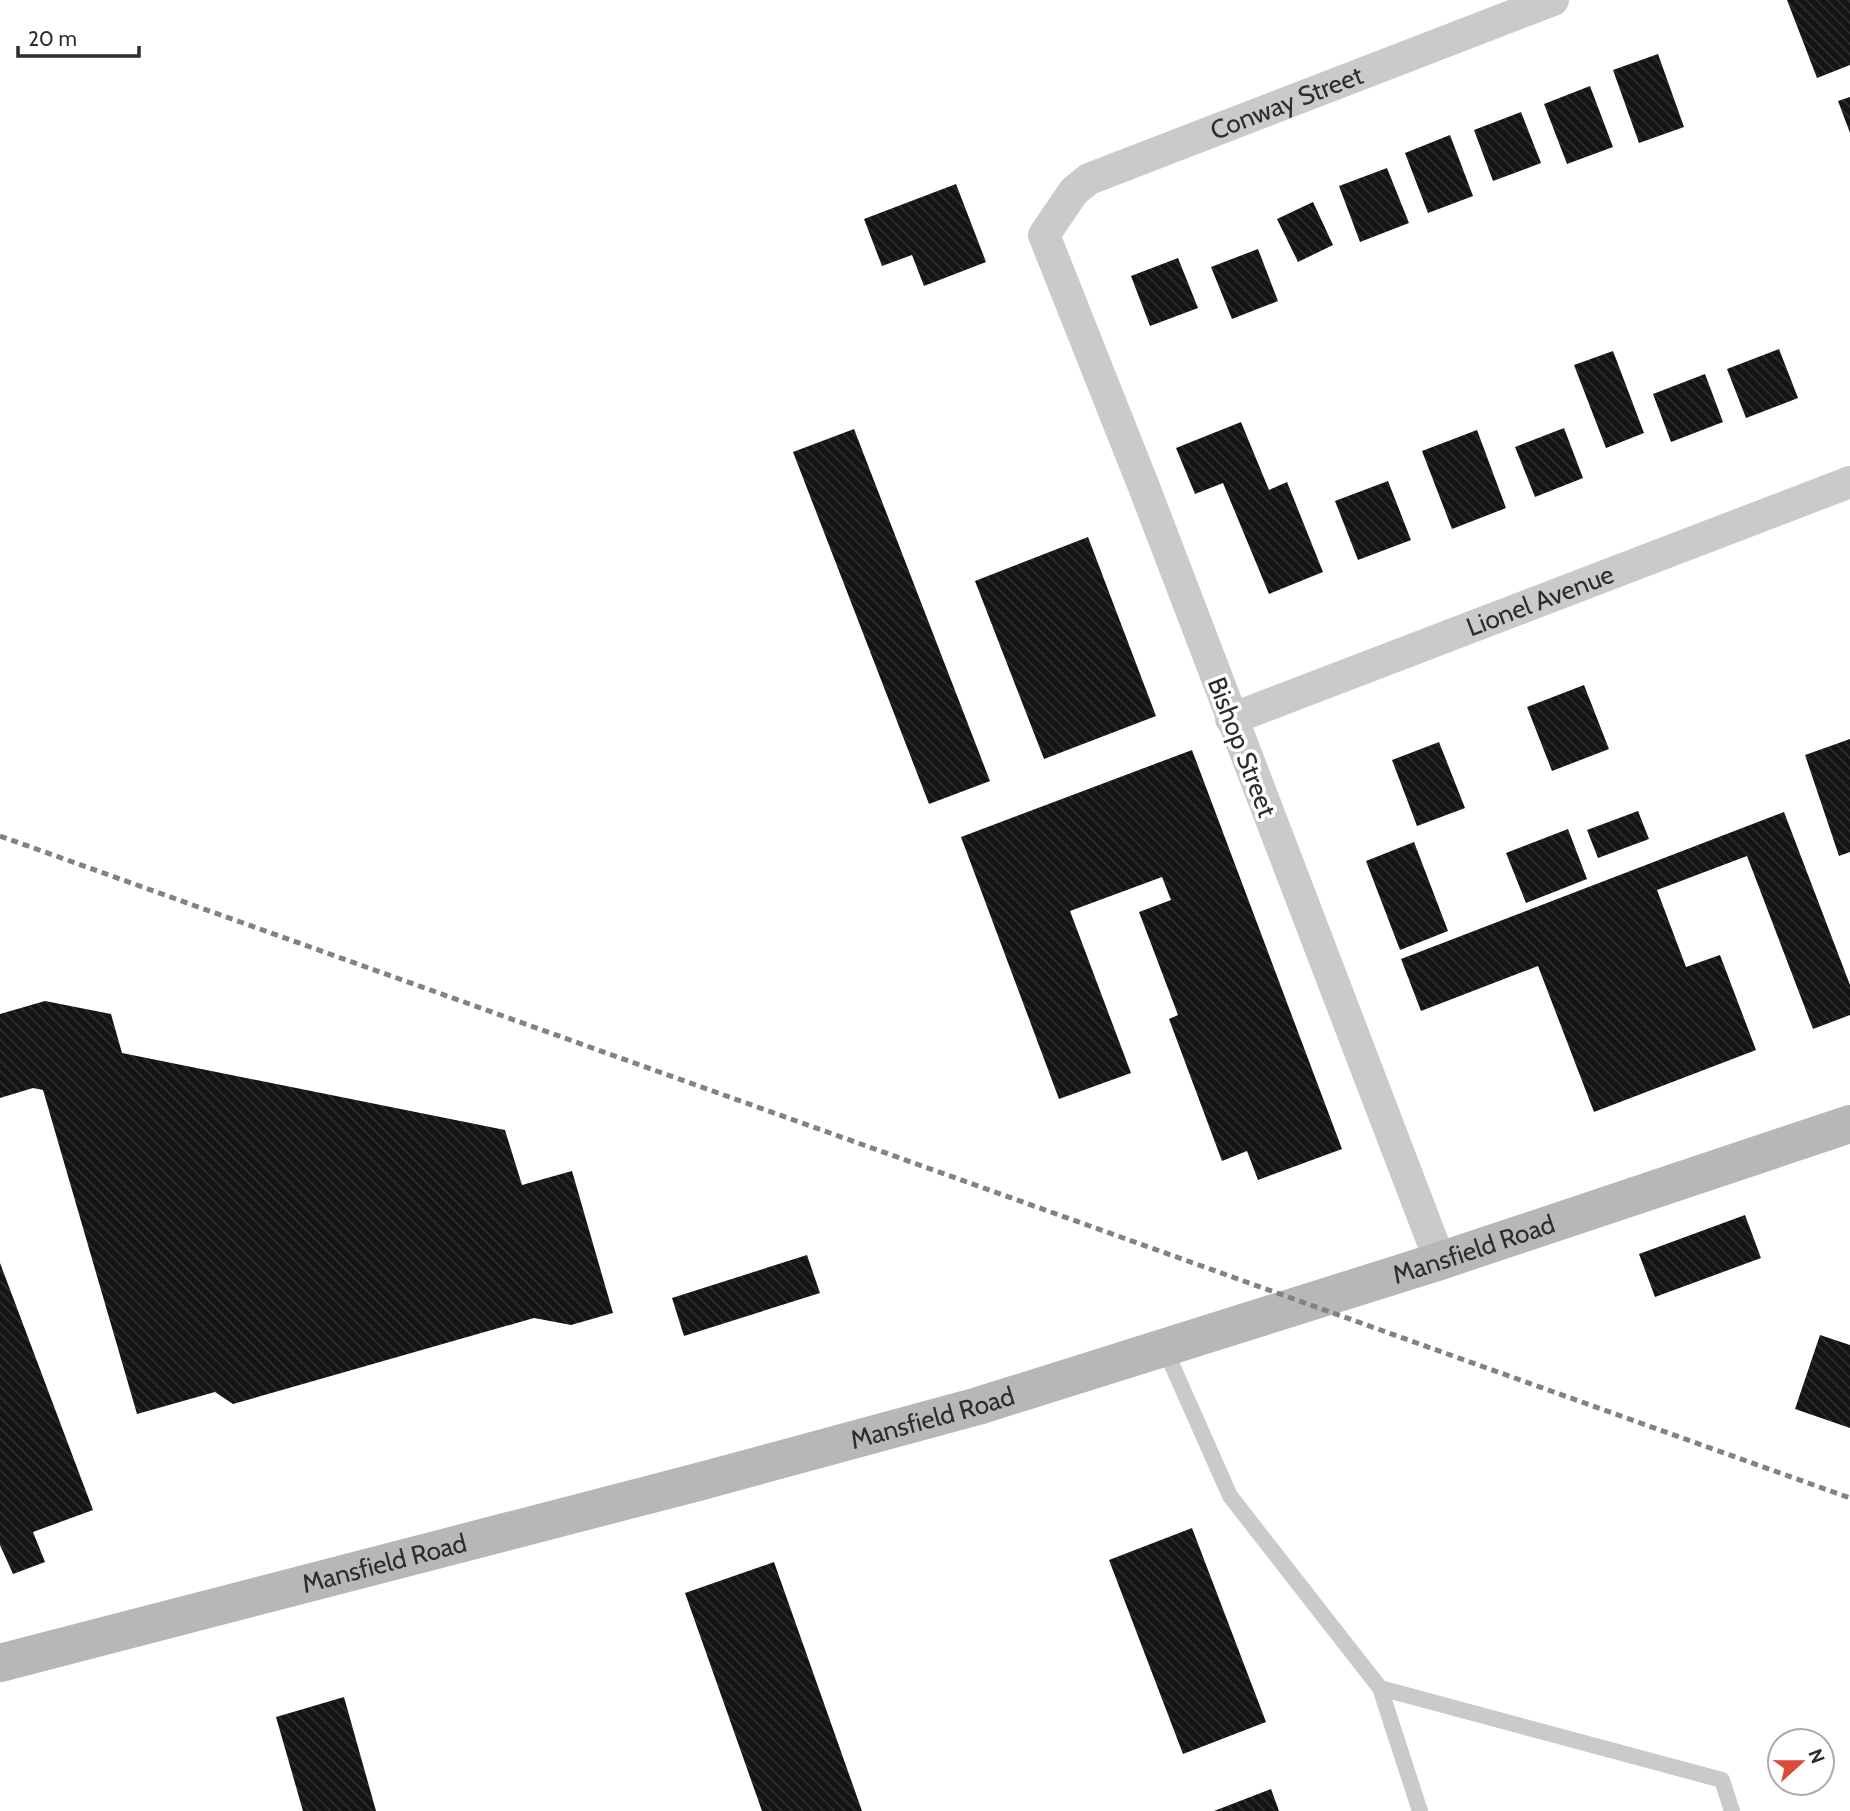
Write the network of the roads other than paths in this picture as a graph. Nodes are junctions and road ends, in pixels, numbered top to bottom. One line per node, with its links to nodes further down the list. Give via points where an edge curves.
1 (1553, 0): 2 (street, Conway Street, via 1089,179 1074,191)
2 (1044, 235): 4 (street, Bishop Street)
3 (1850, 482): 4 (street, Lionel Avenue)
4 (1231, 719): 6 (street, Bishop Street)
5 (1850, 1124): 6 (main road, Mansfield Road)
6 (1440, 1261): 7 (main road, Mansfield Road)
7 (1164, 1347): 8 (main road, Mansfield Road, via 978,1406); 9 (lane, via 1230,1496)
8 (0, 1664)
9 (1380, 1688): 10 (lane); 11 (lane, via 1722,1780)
10 (1420, 1811)
11 (1732, 1811)

